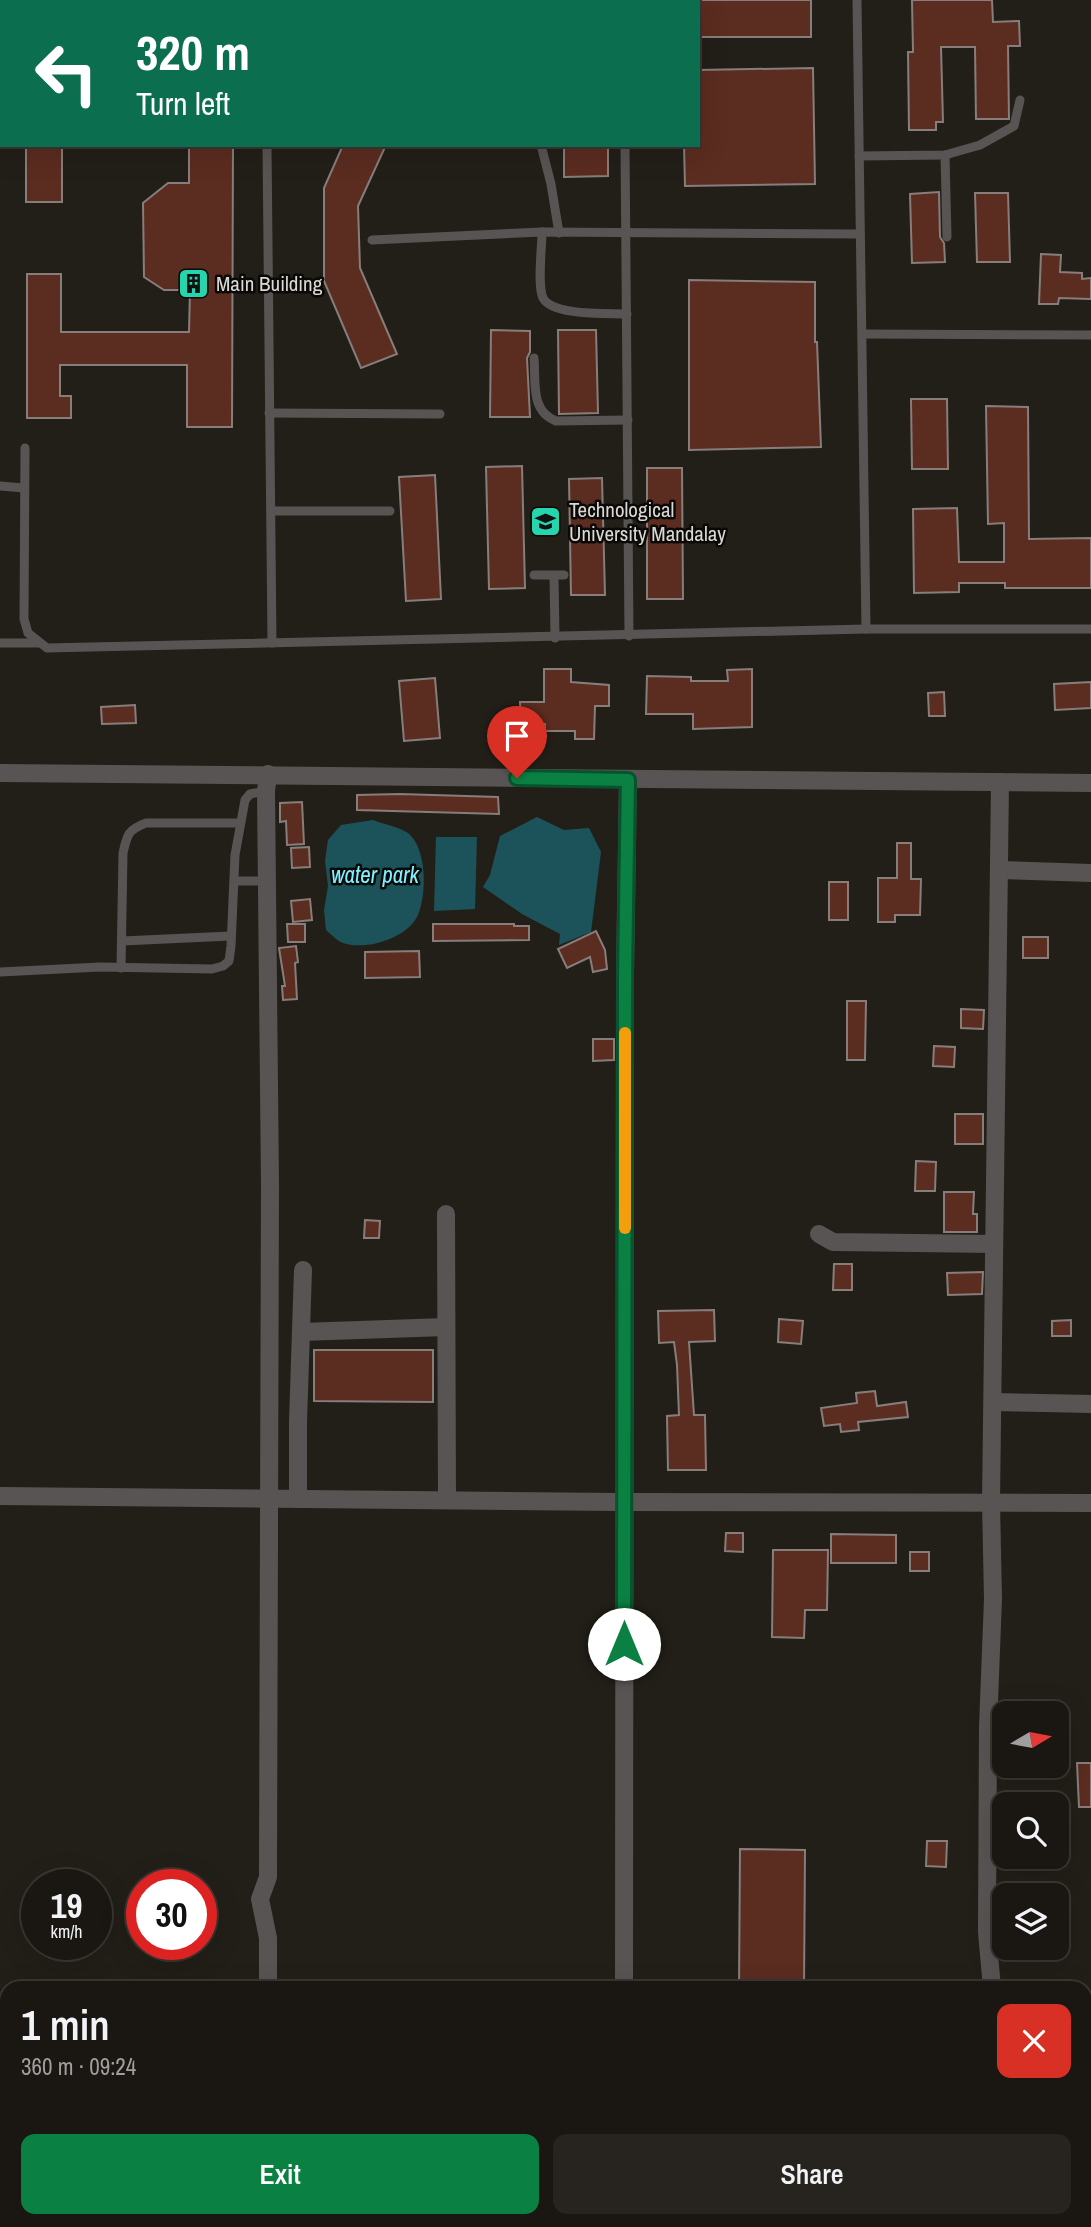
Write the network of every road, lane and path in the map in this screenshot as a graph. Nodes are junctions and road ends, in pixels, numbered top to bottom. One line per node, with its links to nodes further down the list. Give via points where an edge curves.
1 (857, 0): 7 (lane)
2 (1020, 100): 6 (lane, via 1014,126 981,145)
3 (268, 147): 18 (lane)
4 (542, 147): 9 (lane)
5 (625, 147): 10 (lane)
6 (945, 155): 7 (lane); 12 (lane)
7 (859, 156): 11 (lane)
8 (542, 232): 9 (lane); 13 (lane); 14 (lane, via 542,297 550,306)
9 (559, 233): 10 (lane)
10 (625, 233): 11 (lane); 14 (lane)
11 (859, 234): 15 (lane)
12 (947, 237)
13 (372, 240)
14 (626, 314): 20 (lane)
15 (863, 334): 16 (lane); 29 (lane)
16 (1091, 335)
17 (534, 358): 20 (lane, via 537,406 546,417 556,421)
18 (269, 413): 19 (lane); 24 (lane)
19 (440, 414)
20 (628, 420): 31 (lane)
21 (25, 448): 23 (lane)
22 (0, 486): 23 (lane)
23 (24, 488): 34 (lane, via 24,619 28,633)
24 (271, 511): 25 (lane); 35 (lane)
25 (390, 511)
26 (534, 575): 28 (lane)
27 (564, 575): 28 (lane)
28 (554, 576): 32 (lane)
29 (866, 629): 30 (lane); 31 (lane)
30 (1091, 629)
31 (629, 636): 32 (lane)
32 (555, 638): 35 (lane)
33 (0, 643): 34 (lane)
34 (39, 643): 35 (lane, via 58,650)
35 (272, 643)
36 (0, 773): 39 (street)
37 (628, 780): 38 (street); 39 (street); 62 (street)
38 (1000, 782): 40 (street); 42 (street)
39 (267, 783): 41 (lane, via 245,800); 45 (street)
40 (1091, 783)
41 (240, 823): 44 (lane); 47 (lane, via 146,823 134,827 123,853)
42 (999, 870): 43 (street); 52 (street)
43 (1091, 873)
44 (235, 881): 45 (lane); 46 (lane)
45 (267, 881): 59 (street)
46 (231, 936): 47 (lane); 48 (lane, via 229,961 223,966)
47 (121, 941): 48 (lane)
48 (121, 968): 49 (lane)
49 (0, 972)
50 (446, 1214): 54 (street)
51 (819, 1234): 52 (street, via 833,1242)
52 (994, 1244): 56 (street)
53 (303, 1270): 55 (street)
54 (446, 1327): 55 (street); 61 (street)
55 (301, 1332): 60 (street)
56 (993, 1402): 57 (street); 63 (street)
57 (1091, 1404)
58 (0, 1496): 59 (street)
59 (269, 1499): 60 (street); 65 (street, via 268,1877 260,1899 268,1938)
60 (298, 1499): 61 (street)
61 (447, 1500): 62 (street)
62 (624, 1502): 63 (street); 66 (street)
63 (991, 1502): 64 (street); 67 (street, via 987,1932)
64 (1091, 1503)
65 (268, 1981)
66 (624, 1981)
67 (991, 1981)

